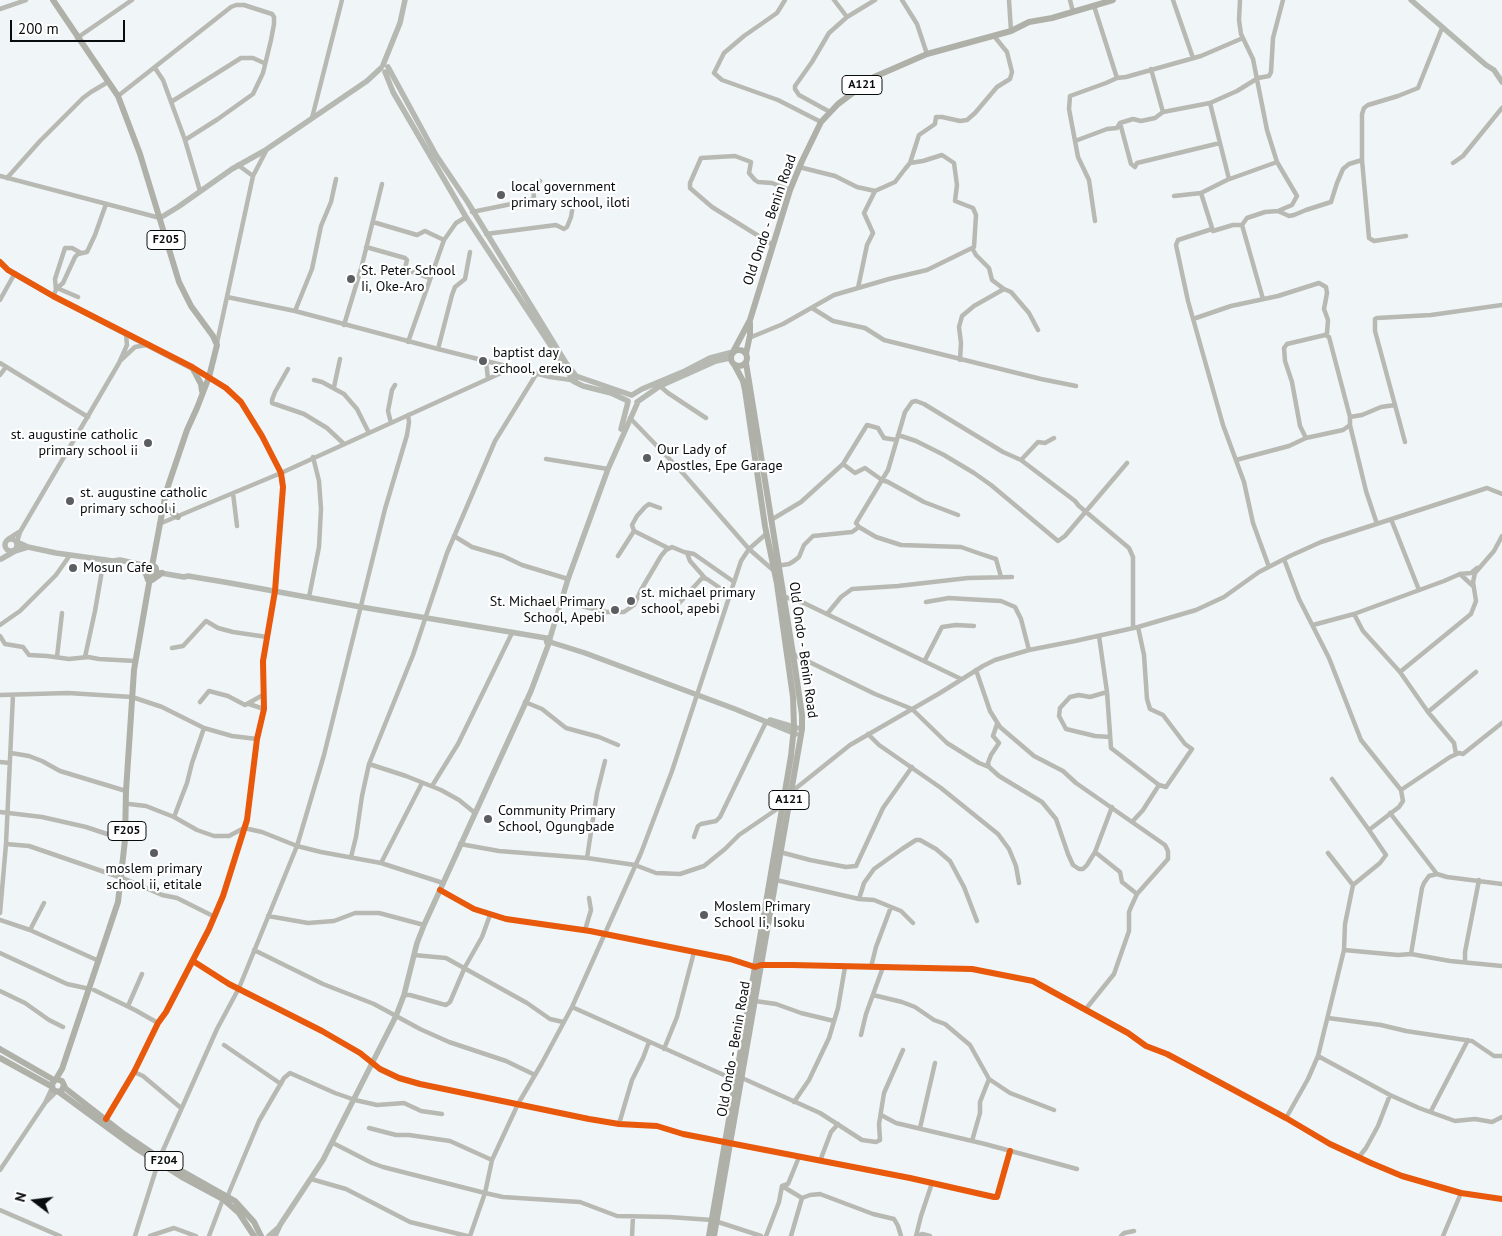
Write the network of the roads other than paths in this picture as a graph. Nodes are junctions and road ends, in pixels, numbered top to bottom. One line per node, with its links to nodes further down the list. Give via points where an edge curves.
1 (26, 0): 18 (street)
2 (53, 0): 24 (main road, F205)
3 (132, 0): 24 (street)
4 (342, 0): 44 (street)
5 (405, 0): 30 (street)
6 (785, 0): 45 (street, via 778,13 724,52 714,73 722,80 778,100)
7 (834, 0): 20 (street)
8 (875, 0): 20 (street)
9 (902, 0): 26 (street, via 917,24)
10 (1010, 0): 22 (street)
11 (1070, 0): 19 (street)
12 (1113, 0): 17 (main road, Old Ondo - Benin Road / A121)
13 (1173, 0): 27 (street)
14 (1240, 0): 25 (street, via 1239,20)
15 (1283, 0): 35 (street, via 1273,38 1272,72)
16 (1411, 0): 21 (street)
17 (1094, 6): 19 (main road, Old Ondo - Benin Road / A121); 34 (street)
18 (0, 9)
19 (1073, 12): 22 (main road, Old Ondo - Benin Road / A121, via 1029,22)
20 (847, 17): 42 (street, via 829,33 795,89 805,99)
21 (1442, 28): 32 (street); 51 (street, via 1418,88 1364,108)
22 (1011, 31): 23 (main road, Old Ondo - Benin Road / A121)
23 (994, 36): 26 (main road, Old Ondo - Benin Road / A121); 53 (street, via 1007,52 1012,72 1010,79 997,87 967,120 936,117 935,124 919,136)
24 (77, 38): 36 (main road, F205)
25 (1243, 38): 27 (street); 35 (street)
26 (927, 54): 42 (main road, Old Ondo - Benin Road / A121, via 866,82)
27 (1193, 58): 31 (street)
28 (264, 62): 29 (street, via 274,17 239,4); 39 (street, via 241,58); 47 (street, via 263,73 253,94)
29 (155, 68): 38 (street); 39 (street)
30 (384, 69): 44 (street); 72 (street); 73 (street, via 393,92)
31 (1151, 69): 34 (street); 43 (street)
32 (1494, 70): 33 (street); 37 (street)
33 (1502, 71)
34 (1117, 78): 48 (street, via 1070,96)
35 (1258, 78): 40 (street); 52 (street, via 1261,104)
36 (108, 82): 38 (main road, F205); 59 (street, via 83,98)
37 (1502, 82)
38 (118, 96): 74 (main road, F205)
39 (171, 102): 47 (street)
40 (1210, 103): 43 (street); 49 (street)
41 (1502, 108): 54 (street, via 1464,156)
42 (830, 112): 45 (main road, Old Ondo - Benin Road / A121)
43 (1163, 112): 46 (street, via 1155,118)
44 (312, 118): 50 (street)
45 (821, 122): 56 (main road, Old Ondo - Benin Road / A121)
46 (1120, 123): 48 (street, via 1117,128); 49 (street, via 1131,164 1135,167 1137,163)
47 (185, 140): 65 (street)
48 (1075, 141): 75 (street, via 1080,163 1089,180)
49 (1220, 143): 61 (street)
50 (268, 147): 55 (street); 58 (street)
51 (1362, 160): 71 (street, via 1343,169 1331,202 1294,216); 80 (street, via 1369,238)
52 (1277, 162): 61 (street); 71 (street, via 1297,196 1292,205)
53 (910, 163): 66 (street, via 895,182); 84 (street, via 942,155 954,163 955,201 973,208 976,215)
54 (1453, 163)
55 (238, 165): 58 (street); 65 (street)
56 (799, 167): 64 (main road, Old Ondo - Benin Road / A121); 66 (street)
57 (0, 176): 59 (street)
58 (253, 176): 94 (street)
59 (7, 178): 70 (street)
60 (336, 179): 99 (street, via 312,269)
61 (1229, 179): 67 (street)
62 (540, 181): 72 (street, via 533,187 534,197 531,200)
63 (382, 184): 76 (street)
64 (790, 190): 82 (main road, Old Ondo - Benin Road / A121); 82 (street, via 754,180 749,173 751,162 735,156 701,158 690,183 690,188 712,207)
65 (200, 191): 74 (street)
66 (875, 191): 90 (street, via 864,213 873,233 866,245)
67 (1201, 193): 68 (street); 78 (street)
68 (1174, 196)
69 (574, 198): 79 (street, via 571,217 564,229 556,225)
70 (106, 204): 74 (street); 86 (street, via 87,252)
71 (1278, 211): 77 (street, via 1247,218)
72 (472, 212): 79 (street)
73 (466, 216): 81 (street, via 456,223); 127 (street)
74 (160, 218): 109 (main road, F205, via 184,292)
75 (1095, 221)
76 (373, 222): 81 (street, via 417,235 425,231); 83 (street)
77 (1242, 225): 78 (street); 95 (street)
78 (1212, 229): 100 (street, via 1176,242)
79 (486, 234): 127 (street)
80 (1406, 236)
81 (444, 240): 89 (street)
82 (774, 245): 101 (main road, Old Ondo - Benin Road / A121)
83 (366, 247): 89 (street, via 405,258 407,270); 102 (street)
84 (972, 248): 90 (street, via 928,270); 91 (street, via 978,259 990,268 992,280)
85 (470, 252): 110 (street, via 465,278 455,286 452,295)
86 (81, 253): 92 (street, via 75,257 63,283); 92 (street, via 65,248 55,279)
87 (0, 262): 88 (street)
88 (15, 273): 92 (street); 96 (street)
89 (430, 278): 107 (street)
90 (858, 288): 98 (street, via 834,295)
91 (1004, 289): 103 (street, via 1011,292 1029,312); 114 (street, via 962,316)
92 (55, 291): 93 (street); 104 (street)
93 (78, 297)
94 (227, 298): 99 (street); 109 (street)
95 (1263, 299): 100 (street); 105 (street, via 1322,284 1327,293)
96 (0, 300)
97 (1502, 305): 137 (street, via 1375,319 1375,331)
98 (812, 308): 106 (street); 114 (street, via 833,321 865,328 884,340)
99 (295, 311): 102 (street)
100 (1193, 319): 155 (street)
101 (750, 320): 106 (main road, Old Ondo - Benin Road / A121); 111 (main road, Old Ondo - Benin Road / A121)
102 (344, 325): 107 (street)
103 (1038, 330)
104 (126, 335): 108 (street); 117 (street, via 127,345)
105 (1325, 335): 142 (street, via 1331,342); 148 (street, via 1287,344 1284,348 1300,426)
106 (750, 338): 112 (main road, Old Ondo - Benin Road / A121)
107 (408, 342): 110 (street)
108 (146, 344): 117 (street, via 128,352); 121 (street)
109 (217, 345): 126 (main road, F205)
110 (438, 349): 115 (street)
111 (732, 354): 112 (main road, via 742,350); 119 (main road, Old Ondo - Benin Road); 131 (street); 135 (street, via 710,358 642,389)
112 (746, 354): 118 (main road, Old Ondo - Benin Road)
113 (340, 359): 133 (street)
114 (960, 360): 132 (street)
115 (486, 361): 122 (street); 128 (street)
116 (0, 363): 120 (street)
117 (119, 363): 139 (street)
118 (746, 363): 119 (main road); 170 (main road, Old Ondo - Benin Road / A121)
119 (735, 366): 177 (main road, Old Ondo - Benin Road / A121, via 745,390)
120 (6, 367): 125 (street); 139 (street)
121 (192, 367): 126 (street); 134 (main road, via 202,384)
122 (512, 368): 124 (street); 128 (street)
123 (288, 369): 150 (street, via 272,403 304,414 327,428)
124 (537, 373): 127 (street); 178 (street, via 495,441)
125 (0, 375)
126 (209, 376): 134 (main road, F205); 159 (street, via 241,402)
127 (573, 377): 135 (street, via 583,386)
128 (488, 379): 138 (street)
129 (314, 380): 133 (street)
130 (395, 385): 143 (street, via 388,411)
131 (660, 386): 136 (street); 141 (street)
132 (1076, 386)
133 (334, 387): 145 (street, via 357,409)
134 (202, 395): 161 (main road, F205)
135 (630, 398): 136 (street, via 632,405); 136 (street, via 637,396); 151 (street)
136 (637, 403): 140 (street)
137 (1395, 405): 142 (street); 149 (street)
138 (408, 414): 143 (street); 214 (street, via 407,435)
139 (88, 417): 176 (street)
140 (630, 418): 151 (street); 186 (street)
141 (706, 418)
142 (1350, 418): 144 (street)
143 (391, 423): 145 (street)
144 (1350, 425): 148 (street, via 1343,430); 172 (street)
145 (369, 433): 150 (street)
146 (897, 438): 154 (street, via 905,412 916,401); 157 (street, via 884,438 878,428 867,425); 160 (street); 166 (street, via 916,441 974,473 1058,541)
147 (1054, 438): 154 (street, via 1045,443 1038,442)
148 (1306, 438): 155 (street, via 1280,449)
149 (1404, 442)
150 (344, 444): 152 (street)
151 (615, 450): 158 (street)
152 (313, 458): 159 (street); 210 (street, via 321,492 321,518)
153 (546, 459): 158 (street)
154 (1020, 460): 166 (street)
155 (1236, 460): 195 (street)
156 (1127, 463): 166 (street)
157 (843, 464): 160 (street, via 856,473 865,468); 170 (street, via 801,502)
158 (608, 468): 203 (street)
159 (281, 473): 162 (street); 208 (street, via 283,487)
160 (882, 480): 167 (street); 174 (street, via 856,523)
161 (169, 486): 164 (main road, F205); 171 (main road, F205)
162 (233, 493): 168 (street); 173 (street)
163 (1502, 494): 169 (street, via 1487,488)
164 (166, 508): 168 (main road); 171 (main road, F205)
165 (660, 508): 175 (street, via 649,504 645,507 632,525)
166 (1086, 512): 224 (street, via 1120,540 1133,556)
167 (958, 515)
168 (178, 517): 171 (street)
169 (1391, 519): 172 (street); 207 (street)
170 (771, 520): 196 (main road, Old Ondo - Benin Road / A121)
171 (161, 524): 198 (main road, F205)
172 (1377, 524): 193 (street, via 1321,542)
173 (237, 526)
174 (858, 527): 196 (street, via 852,532 813,536 799,557); 200 (street, via 901,545 961,547 996,559)
175 (634, 531): 185 (street); 190 (street)
176 (20, 532): 180 (street); 182 (street)
177 (766, 534): 186 (street); 196 (main road, Old Ondo - Benin Road / A121)
178 (454, 536): 203 (street, via 472,547); 219 (street)
179 (1502, 536): 197 (street)
180 (8, 539): 181 (street); 182 (street); 183 (street)
181 (0, 540)
182 (17, 542): 184 (street); 187 (street)
183 (3, 547): 187 (street); 191 (street)
184 (28, 547): 187 (street); 189 (street)
185 (668, 548): 188 (street); 212 (street, via 634,605 624,612 606,612)
186 (749, 549): 196 (street); 205 (street)
187 (15, 551): 191 (street)
188 (688, 553): 202 (street, via 690,561); 205 (street)
189 (70, 555): 192 (street); 220 (street, via 56,575 20,611)
190 (618, 556)
191 (1, 559)
192 (104, 559): 194 (street); 234 (street)
193 (1284, 559): 195 (street); 221 (street)
194 (141, 566): 198 (main road); 204 (main road)
195 (1269, 567): 223 (street, via 1210,605)
196 (775, 568): 211 (main road, Old Ondo - Benin Road / A121); 257 (main road, Old Ondo - Benin Road / A121, via 793,697)
197 (1478, 568): 199 (street); 206 (street)
198 (154, 569): 204 (main road, F205); 208 (street)
199 (1460, 574): 206 (street); 207 (street)
200 (1001, 577): 201 (street); 217 (street, via 852,589)
201 (1012, 577)
202 (705, 578): 209 (street); 215 (street, via 698,580)
203 (568, 579): 212 (street)
204 (150, 582): 236 (main road, F205); 246 (main road, F205)
205 (734, 582): 209 (street)
206 (1474, 586): 238 (street, via 1476,605 1468,617)
207 (1420, 590): 218 (street)
208 (275, 591): 210 (street); 228 (street)
209 (730, 595): 245 (street)
210 (309, 597): 214 (street)
211 (785, 597): 217 (street); 232 (main road, Old Ondo - Benin Road / A121)
212 (561, 602): 229 (street)
213 (926, 602): 231 (street, via 965,598 1000,601 1015,607)
214 (361, 607): 219 (street); 293 (street, via 324,755)
215 (673, 610)
216 (62, 613): 233 (street)
217 (827, 614): 235 (street)
218 (1354, 614): 221 (street); 238 (street, via 1363,631)
219 (427, 617): 225 (street); 268 (street)
220 (0, 625)
221 (1313, 625): 275 (street, via 1361,740)
222 (974, 626): 235 (street, via 942,627)
223 (1138, 627): 224 (street); 273 (street, via 1150,709 1163,716 1192,749 1166,788)
224 (1133, 628): 227 (street)
225 (512, 633): 229 (street); 274 (street, via 458,744)
226 (0, 636): 233 (street, via 5,644 23,647 28,655)
227 (1099, 636): 231 (street); 241 (street)
228 (267, 637): 230 (street, via 233,632 206,621 183,646); 244 (street)
229 (548, 640): 245 (street); 248 (street)
230 (172, 648)
231 (1029, 650): 237 (street, via 995,660)
232 (794, 654): 250 (street, via 875,694); 258 (main road, Old Ondo - Benin Road / A121, via 802,715)
233 (57, 657): 234 (street)
234 (84, 657): 236 (street)
235 (925, 660): 240 (street)
236 (135, 661): 246 (main road, F205)
237 (976, 670): 240 (street); 255 (street)
238 (1400, 672): 252 (street)
239 (1476, 672): 252 (street)
240 (961, 678): 250 (street)
241 (1107, 692): 260 (street); 260 (street, via 1070,697 1060,708 1059,716 1066,729)
242 (0, 695): 243 (street)
243 (13, 695): 246 (street, via 68,693); 263 (street)
244 (263, 695): 249 (street); 251 (street)
245 (697, 695): 253 (street); 300 (street, via 656,815)
246 (133, 698): 256 (street, via 162,707); 276 (main road, F205); 278 (main road, F205)
247 (200, 702): 249 (street, via 209,692)
248 (525, 702): 262 (street, via 542,709 566,728); 283 (street)
249 (249, 704): 251 (street)
250 (912, 708): 259 (street); 270 (street, via 947,743)
251 (264, 709): 261 (street)
252 (1428, 712): 264 (street, via 1454,743)
253 (763, 720): 257 (street); 289 (street, via 720,817 698,826)
254 (1502, 722): 264 (street, via 1463,754)
255 (997, 724): 270 (street, via 993,736 999,743 991,755); 280 (street, via 1034,756 1063,771)
256 (204, 728): 261 (street); 285 (street)
257 (794, 730): 258 (street); 277 (main road, Old Ondo - Benin Road / A121)
258 (801, 732): 277 (main road, Old Ondo - Benin Road / A121)
259 (868, 734): 269 (street, via 878,745); 277 (street)
260 (1110, 737): 273 (street, via 1113,750)
261 (257, 739): 287 (street)
262 (618, 745)
263 (10, 753): 267 (street); 276 (street, via 29,756 60,771)
264 (1456, 754): 275 (street)
265 (0, 762): 267 (street)
266 (605, 762): 298 (street)
267 (10, 763): 282 (street)
268 (369, 764): 272 (street); 297 (street)
269 (912, 767): 294 (street, via 883,808 856,866 846,867); 306 (street, via 998,834 1010,849)
270 (989, 767): 295 (street, via 1042,802 1056,818 1068,854 1077,868 1083,869)
271 (1332, 780): 288 (street)
272 (422, 783): 274 (street); 299 (street)
273 (1159, 785): 286 (street)
274 (432, 786): 283 (street, via 459,800)
275 (1401, 790): 284 (street, via 1402,804)
276 (126, 791): 290 (main road, F205)
277 (787, 795): 279 (main road, Old Ondo - Benin Road / A121); 294 (main road, Old Ondo - Benin Road / A121)
278 (129, 804): 285 (street, via 146,806); 302 (main road, F205)
279 (783, 805): 300 (street, via 739,835 704,866 680,874 666,874); 335 (main road, Old Ondo - Benin Road / A121)
280 (1112, 807): 286 (street); 295 (street)
281 (0, 812): 282 (street)
282 (8, 813): 290 (street, via 86,827); 291 (street)
283 (475, 813): 292 (street)
284 (1390, 814): 288 (street); 301 (street)
285 (174, 817): 287 (street, via 214,836 229,836)
286 (1132, 822): 310 (street, via 1165,845 1168,851 1168,859)
287 (244, 828): 293 (street); 317 (street, via 223,896)
288 (1369, 830): 308 (street, via 1386,855 1380,864)
289 (694, 837)
290 (125, 840): 302 (main road, F205)
291 (6, 844): 302 (street, via 29,846); 315 (street)
292 (460, 844): 298 (street, via 499,851); 305 (street)
293 (297, 846): 297 (street); 318 (street)
294 (780, 852): 303 (main road, Old Ondo - Benin Road / A121)
295 (1095, 852): 310 (street, via 1120,872 1122,882)
296 (1328, 853): 308 (street)
297 (351, 857): 299 (street)
298 (587, 858): 300 (street)
299 (381, 863): 305 (street)
300 (635, 865): 325 (street)
301 (1437, 874): 304 (street); 330 (street, via 1424,882)
302 (123, 878): 317 (street, via 162,895 178,898); 332 (main road, F205); 343 (main road, F205, via 120,909)
303 (776, 880): 312 (street); 335 (main road, Old Ondo - Benin Road / A121)
304 (1479, 880): 307 (street); 334 (street)
305 (443, 883): 309 (street)
306 (1019, 883)
307 (1502, 884)
308 (1353, 885): 327 (street, via 1345,924)
309 (440, 890): 316 (street); 322 (street)
310 (1137, 894): 350 (street, via 1129,912 1129,931 1114,974)
311 (589, 898): 324 (street, via 591,910)
312 (859, 899): 314 (street, via 874,900); 320 (street, via 864,883 874,869 920,840 950,861)
313 (44, 903): 323 (street)
314 (892, 907): 321 (street); 339 (street)
315 (0, 913)
316 (490, 914): 324 (street); 337 (street, via 482,937)
317 (213, 916): 333 (street)
318 (268, 916): 322 (street, via 308,923 334,921 355,913 379,913); 326 (street)
319 (0, 920): 323 (street)
320 (977, 922)
321 (913, 923)
322 (424, 924): 331 (street)
323 (30, 930): 332 (street)
324 (585, 930): 325 (street)
325 (605, 934): 328 (street); 349 (street)
326 (254, 950): 342 (street); 351 (street)
327 (1344, 950): 330 (street); 352 (street)
328 (694, 952): 335 (street); 361 (street, via 677,1017)
329 (0, 953): 343 (street, via 67,984)
330 (1412, 954): 334 (street)
331 (414, 955): 337 (street, via 446,958); 345 (street)
332 (99, 961): 343 (main road, F205)
333 (193, 961): 342 (street); 355 (street)
334 (1465, 962): 336 (street)
335 (758, 966): 338 (street); 347 (main road, Old Ondo - Benin Road / A121); 371 (main road, Old Ondo - Benin Road / A121)
336 (1502, 966)
337 (465, 967): 345 (street, via 446,1005); 354 (street, via 550,1019)
338 (845, 967): 339 (street); 353 (street)
339 (871, 967): 340 (street)
340 (882, 967): 346 (street); 350 (street, via 972,969 1007,975 1039,984)
341 (142, 974): 348 (street)
342 (239, 988): 367 (street, via 322,1031); 379 (street)
343 (92, 989): 348 (street); 374 (main road, F205)
344 (0, 991): 356 (street)
345 (404, 995): 351 (street)
346 (872, 995): 357 (street); 372 (street, via 915,1007 954,1030 970,1044)
347 (755, 1002): 353 (street); 371 (main road, Old Ondo - Benin Road / A121)
348 (128, 1006): 355 (street)
349 (572, 1006): 354 (street); 359 (street)
350 (1085, 1010): 385 (street, via 1146,1046)
351 (396, 1016): 367 (street); 370 (street, via 449,1042)
352 (1328, 1018): 358 (street); 364 (street)
353 (834, 1021): 377 (street, via 815,1067)
354 (563, 1022): 370 (street)
355 (158, 1023): 369 (street)
356 (63, 1028)
357 (860, 1035)
358 (1468, 1040): 365 (street, via 1494,1056); 381 (street)
359 (649, 1042): 361 (street); 387 (street, via 632,1080)
360 (224, 1045): 373 (street)
361 (664, 1049): 371 (street)
362 (0, 1050): 374 (main road, F204)
363 (903, 1050): 383 (street, via 884,1093)
364 (1318, 1056): 375 (street); 385 (street)
365 (1502, 1056)
366 (0, 1058): 374 (main road, F204)
367 (373, 1063): 376 (street); 378 (street, via 408,1081)
368 (935, 1064): 390 (street)
369 (134, 1072): 379 (street); 386 (street)
370 (536, 1075): 378 (street)
371 (738, 1079): 377 (street); 392 (main road, Old Ondo - Benin Road / A121)
372 (989, 1079): 380 (street, via 1010,1092); 391 (street, via 980,1102)
373 (281, 1084): 376 (street, via 290,1072); 408 (street, via 259,1121)
374 (57, 1085): 386 (main road, F204, via 66,1088); 397 (main road, F204, via 127,1143); 400 (street)
375 (1390, 1095): 381 (street); 396 (street, via 1378,1126)
376 (355, 1100): 382 (street, via 378,1105 404,1103 421,1111); 393 (street)
377 (794, 1102): 388 (street)
378 (518, 1104): 387 (street); 398 (street)
379 (181, 1108): 397 (street)
380 (1054, 1110)
381 (1431, 1112): 384 (street, via 1460,1121 1492,1122)
382 (442, 1114)
383 (882, 1115): 388 (street, via 880,1140 876,1142 862,1140); 390 (street, via 896,1123)
384 (1502, 1117)
385 (1286, 1118): 396 (street)
386 (106, 1119): 397 (main road, F204)
387 (619, 1124): 392 (street, via 657,1126)
388 (838, 1124): 399 (street, via 831,1132)
389 (369, 1128): 398 (street, via 396,1135 450,1141)
390 (920, 1128): 391 (street)
391 (972, 1141): 394 (street)
392 (728, 1142): 395 (street); 413 (main road, Old Ondo - Benin Road / A121)
393 (333, 1143): 403 (street); 406 (street, via 383,1167)
394 (1010, 1151): 401 (street); 404 (street, via 996,1198)
395 (799, 1157): 399 (street); 405 (street, via 788,1184)
396 (1359, 1157): 407 (street, via 1402,1176)
397 (159, 1160): 408 (main road, F204); 417 (street)
398 (492, 1160): 406 (street)
399 (820, 1161): 404 (street)
400 (2, 1163): 402 (street)
401 (1077, 1169)
402 (0, 1170)
403 (312, 1178): 414 (street); 425 (street, via 346,1189 410,1222)
404 (932, 1183): 433 (street)
405 (782, 1186): 409 (street); 430 (street)
406 (485, 1193): 412 (street, via 580,1202 617,1216); 425 (street)
407 (1461, 1193): 410 (street); 436 (street)
408 (226, 1197): 420 (street); 421 (main road, F204); 422 (main road, F204, via 239,1204)
409 (802, 1198): 431 (street); 432 (street, via 820,1194 894,1219)
410 (1502, 1199)
411 (0, 1210): 416 (street)
412 (633, 1217): 413 (street); 426 (street)
413 (714, 1221): 427 (main road, Old Ondo - Benin Road / A121); 428 (main road, Old Ondo - Benin Road / A121); 429 (street)
414 (280, 1225): 423 (street); 424 (street)
415 (1134, 1231): 435 (street)
416 (60, 1236)
417 (135, 1236)
418 (150, 1236): 419 (street, via 174,1228)
419 (196, 1236)
420 (209, 1236)
421 (254, 1236)
422 (261, 1236)
423 (269, 1236)
424 (275, 1236)
425 (469, 1236)
426 (632, 1236)
427 (709, 1236)
428 (714, 1236)
429 (761, 1236)
430 (766, 1236)
431 (791, 1236)
432 (900, 1236)
433 (917, 1236): 434 (street)
434 (930, 1236)
435 (1121, 1236)
436 (1443, 1236)

